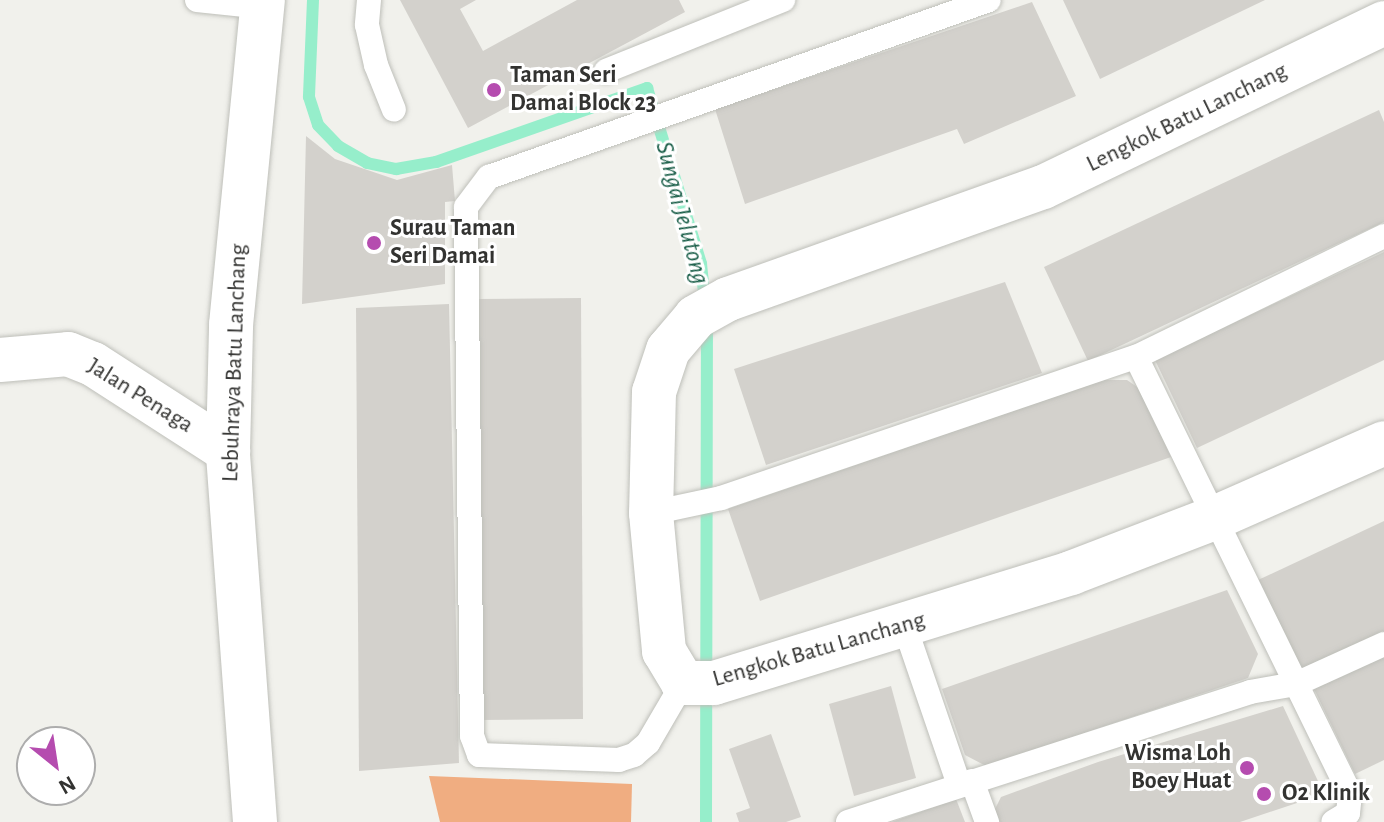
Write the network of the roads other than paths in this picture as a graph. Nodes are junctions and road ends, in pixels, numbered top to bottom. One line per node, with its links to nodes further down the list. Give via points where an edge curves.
1 (197, 0): 5 (lane)
2 (369, 0): 8 (lane, via 373,52)
3 (783, 0): 7 (lane)
4 (989, 0): 18 (lane, via 489,177 466,207 472,736 479,755 619,760 648,743)
5 (262, 3): 13 (street, Lebuhraya Batu Lanchang, via 231,325)
6 (1384, 23): 14 (street, Lengkok Batu Lanchang, via 1043,187 728,299 696,317 668,350 654,392)
7 (606, 71)
8 (394, 110)
9 (1384, 236): 10 (lane)
10 (1136, 357): 14 (lane, via 721,498); 15 (lane)
11 (0, 360): 13 (street, Jalan Penaga, via 47,352 81,359)
12 (1384, 443): 15 (street, Lengkok Batu Lanchang)
13 (228, 451): 21 (street, Lebuhraya Batu Lanchang)
14 (667, 511): 18 (street, Lengkok Batu Lanchang, via 664,651)
15 (1212, 519): 16 (street, Lengkok Batu Lanchang); 19 (lane)
16 (905, 627): 18 (street, Lengkok Batu Lanchang, via 736,677); 20 (lane)
17 (1384, 644): 19 (lane)
18 (683, 683)
19 (1296, 684): 20 (lane, via 1250,692); 24 (lane, via 1350,794 1348,813)
20 (965, 783): 22 (lane); 23 (lane)
21 (255, 822)
22 (848, 822)
23 (987, 822)
24 (1333, 822)

